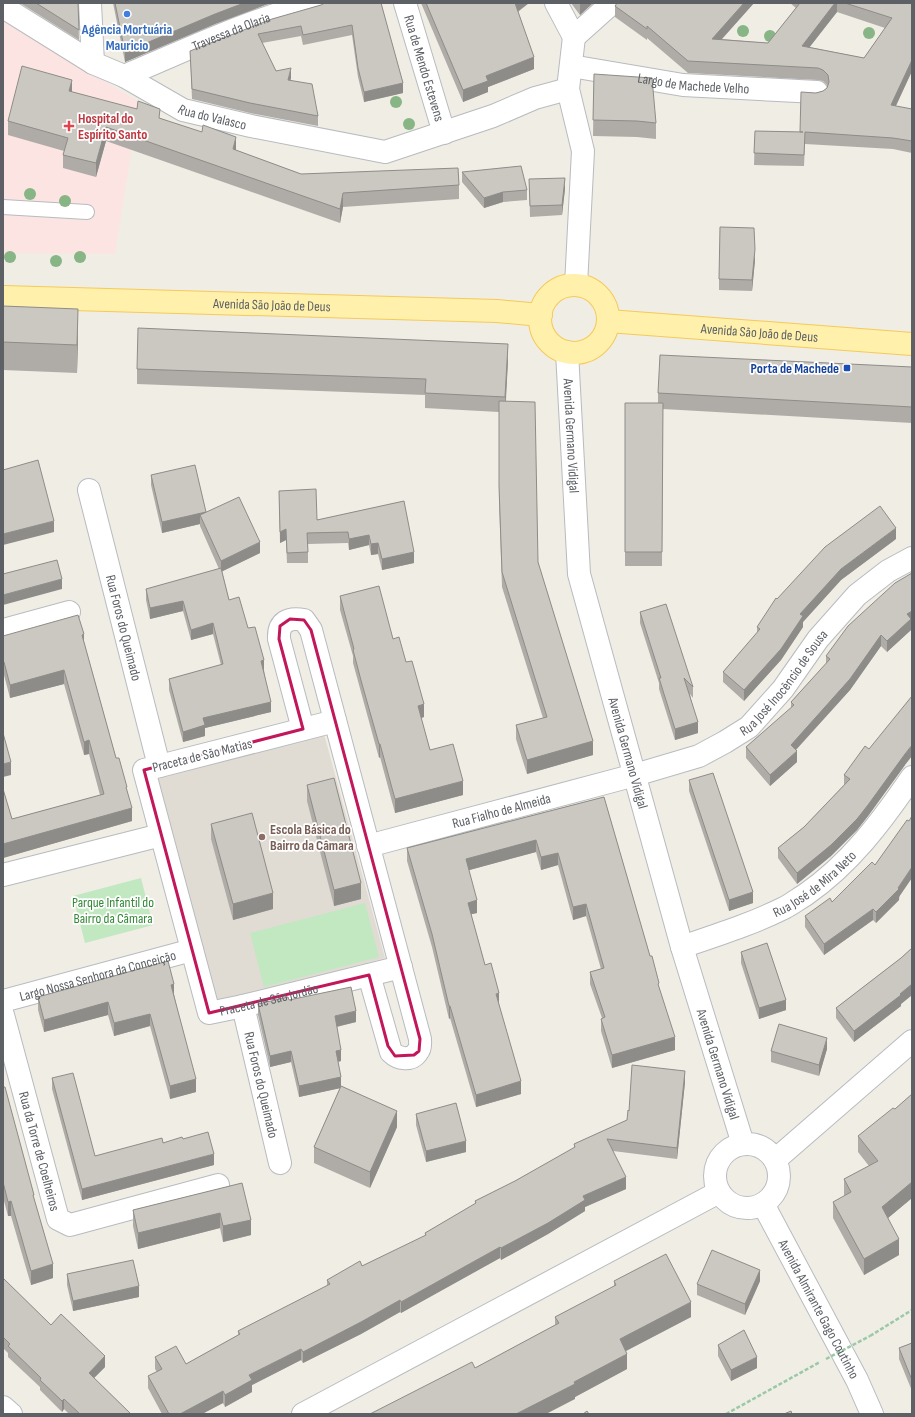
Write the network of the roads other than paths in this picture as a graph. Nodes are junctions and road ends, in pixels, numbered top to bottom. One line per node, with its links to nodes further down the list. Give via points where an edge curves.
1 (90, 3): 8 (street)
2 (318, 3): 10 (street, Travessa da Olaria, via 243,26)
3 (404, 3): 13 (street, Rua de Mendo Estevens)
4 (556, 3): 7 (street)
5 (612, 3): 7 (street)
6 (3, 7): 8 (street, Rua do Valasco)
7 (574, 37): 9 (street)
8 (93, 63): 10 (street, Rua do Valasco)
9 (571, 66): 11 (street); 12 (street, Largo de Machede Velho, via 683,85)
10 (124, 76): 13 (street, Rua do Valasco, via 183,110 385,152)
11 (568, 88): 13 (street); 16 (street, via 583,151)
12 (817, 92)
13 (444, 133)
14 (3, 206): 15 (lane)
15 (87, 212)
16 (576, 285): 18 (main road, via 556,290 549,296 543,304); 19 (main road, via 595,292 607,310)
17 (3, 296): 18 (main road, Avenida São João de Deus)
18 (542, 315): 21 (main road, via 540,324 544,334 550,342)
19 (608, 320): 20 (main road, Avenida São João de Deus); 21 (main road, via 599,342 590,349)
20 (912, 344)
21 (567, 352): 29 (street, Avenida Germano Vidigal, via 579,574)
22 (89, 490): 28 (street, Rua Foros do Queimado)
23 (912, 558): 29 (street, Rua José Inocêncio de Sousa, via 888,571 857,595 818,639 783,689 749,727 699,756)
24 (69, 612): 25 (street)
25 (3, 630)
26 (335, 721): 27 (street, Praceta de São Matias); 27 (street, via 310,630 304,620 290,619 280,626 279,639); 32 (street)
27 (303, 729): 28 (street, Praceta de São Matias)
28 (159, 766): 31 (street, Praceta de São Matias, via 144,770)
29 (635, 776): 32 (street, Rua Fialho de Almeida); 34 (street, Avenida Germano Vidigal)
30 (912, 777): 34 (street, Rua José de Mira Neto, via 861,846 823,883 786,907)
31 (161, 835): 33 (street); 35 (street)
32 (368, 846): 36 (street)
33 (3, 875)
34 (682, 947): 42 (street, Avenida Germano Vidigal)
35 (192, 950): 38 (street, Largo Nossa Senhora da Conceição); 39 (street, Praceta de São Jordão, via 210,1013)
36 (401, 967): 37 (street, Praceta de São Jordão); 37 (street, via 420,1039 419,1051 408,1058 395,1056 390,1052)
37 (369, 974): 39 (street, Praceta de São Jordão)
38 (3, 1001)
39 (243, 1006): 44 (street, Rua Foros do Queimado)
40 (3, 1015): 45 (street, Rua da Torre de Coelheiros, via 58,1219 70,1225)
41 (912, 1041): 43 (street)
42 (743, 1144): 43 (street, via 756,1145 767,1150); 46 (street, via 731,1148 722,1156 716,1168 715,1180)
43 (775, 1160): 47 (street, via 779,1172 778,1185 773,1196)
44 (280, 1163)
45 (218, 1184)
46 (719, 1192): 47 (street, via 727,1202 739,1207 751,1208); 50 (street)
47 (763, 1204): 51 (street, Avenida Almirante Gago Coutinho, via 857,1380)
48 (3, 1407): 49 (street)
49 (10, 1414)
50 (304, 1414)
51 (872, 1414)

